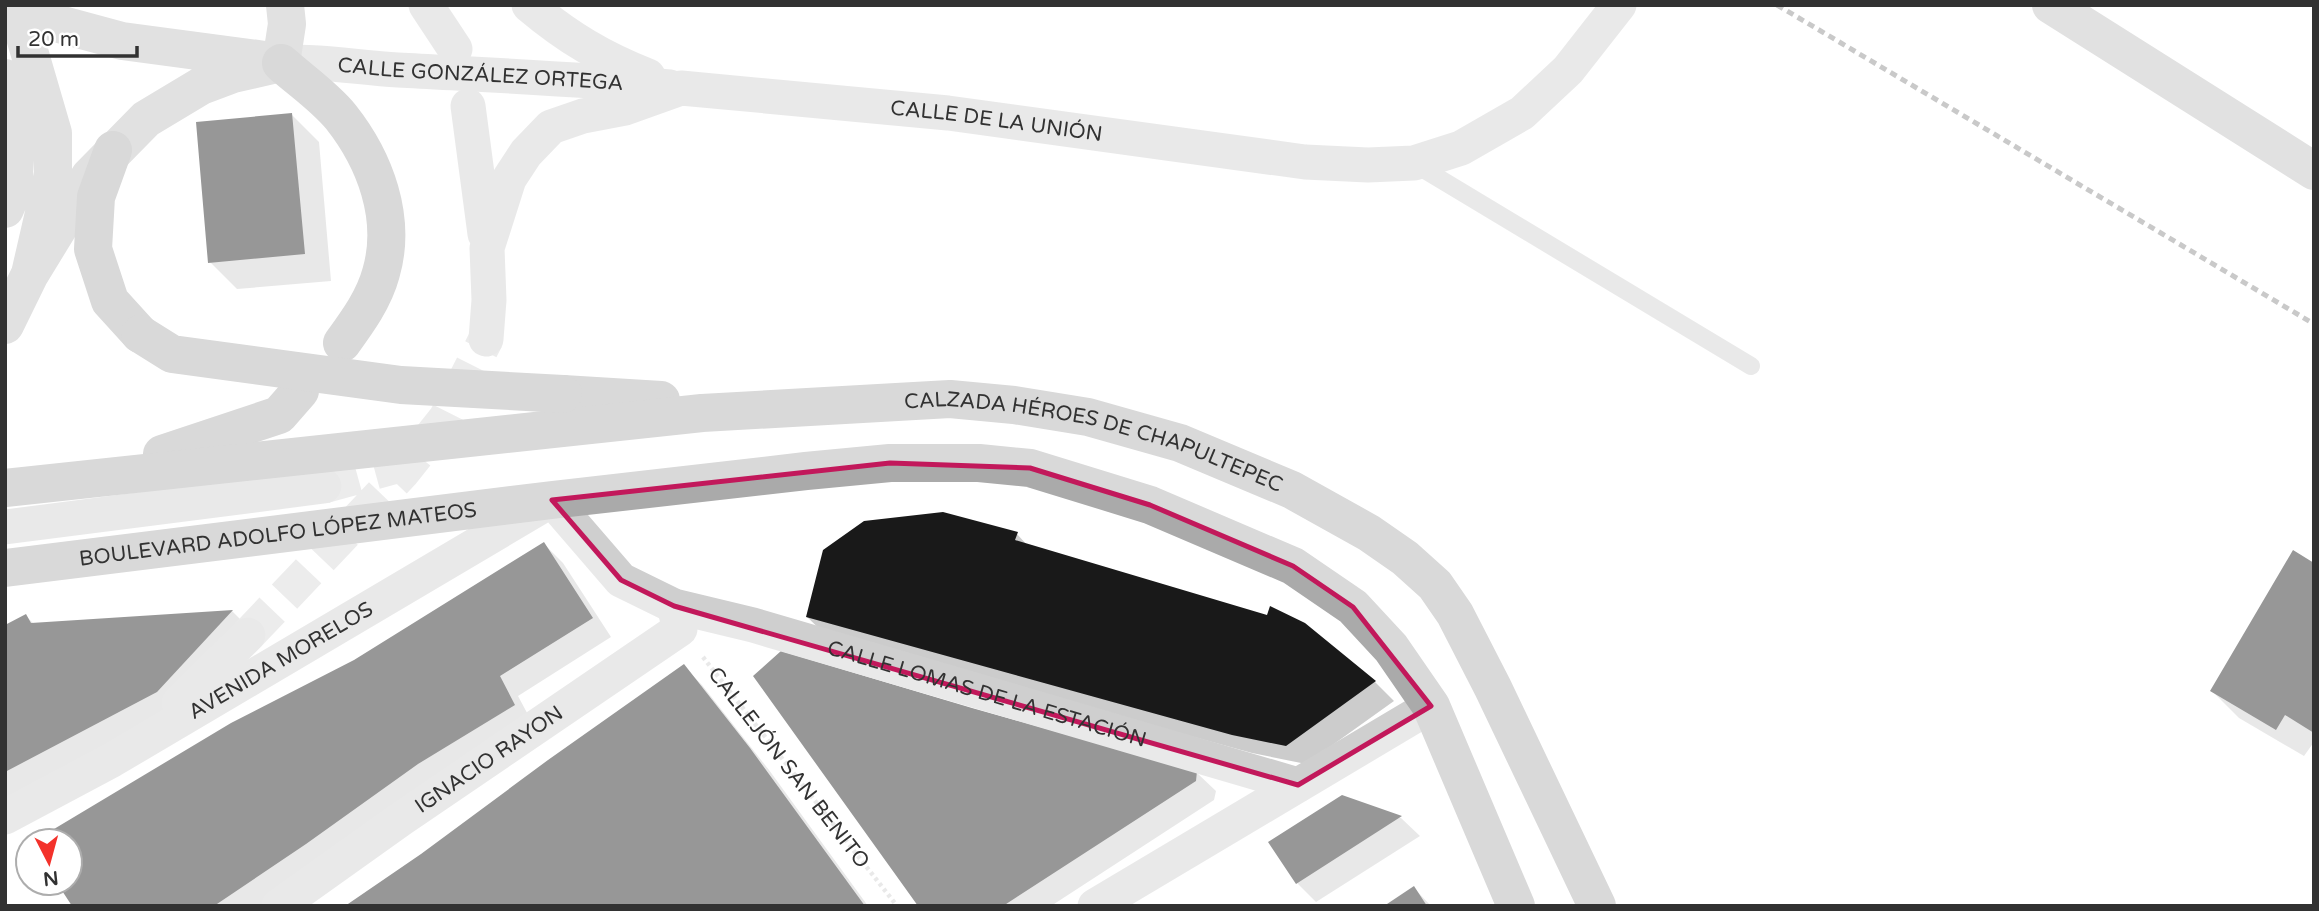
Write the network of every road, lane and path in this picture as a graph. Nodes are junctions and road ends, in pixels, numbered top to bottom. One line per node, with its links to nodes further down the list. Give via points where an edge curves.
1 (285, 5): 9 (street)
2 (426, 5): 8 (street)
3 (529, 5): 11 (street, via 610,61)
4 (1619, 5): 15 (street, CALLE DE LA UNIÓN, via 1568,70 1522,114 1461,148)
5 (2051, 5): 16 (street)
6 (2088, 5): 13 (street)
7 (10, 12): 9 (street, CALLE GONZÁLEZ ORTEGA, via 122,41); 19 (street, CALLE GONZÁLEZ ORTEGA, via 53,133 52,174)
8 (455, 49)
9 (281, 63): 11 (street, CALLE GONZÁLEZ ORTEGA, via 307,61); 14 (street, CALLE GONZÁLEZ ORTEGA, via 201,86 146,119); 22 (main road, via 340,116 379,183 387,224 382,272 366,310)
10 (5, 78): 17 (street, via 18,114 13,190)
11 (681, 88): 15 (street, CALLE DE LA UNIÓN, via 948,113 1305,162); 18 (street, CALLE DE LA UNIÓN, via 551,127 509,179)
12 (468, 106): 18 (street)
13 (2314, 142)
14 (113, 150): 19 (street, CALLE GONZÁLEZ ORTEGA, via 90,176); 25 (main road, bridge, via 96,197 93,249 110,301 140,334 172,354 401,385)
15 (1414, 163): 23 (lane)
16 (2314, 171)
17 (5, 209)
18 (487, 248): 21 (street, CALLE DE LA UNIÓN)
19 (30, 274): 20 (street, CALLE GONZÁLEZ ORTEGA)
20 (5, 325)
21 (486, 339)
22 (342, 343)
23 (1751, 366)
24 (300, 391): 27 (main road, via 279,415 179,451)
25 (796, 408): 27 (main road, CALZADA HÉROES DE CHAPULTEPEC); 41 (main road, CALZADA HÉROES DE CHAPULTEPEC, via 950,399 1088,417 1180,443 1292,490 1369,533 1435,585 1455,614)
26 (324, 486): 29 (street)
27 (15, 487)
28 (552, 500): 30 (main road, BOULEVARD ADOLFO LÓPEZ MATEOS); 31 (street, via 621,580); 33 (main road, CALZADA HÉROES DE CHAPULTEPEC, via 890,463 1030,468 1150,505 1293,566 1353,607 1391,648); 34 (street, AVENIDA MORELOS)
29 (5, 527)
30 (5, 568)
31 (677, 617): 35 (street, CALLE LOMAS DE LA ESTACIÓN, via 753,625); 37 (street, IGNACIO RAYON); 38 (path, CALLEJÓN SAN BENITO)
32 (248, 635): 34 (street, via 191,694)
33 (1431, 706): 35 (street); 40 (main road, CALZADA HÉROES DE CHAPULTEPEC)
34 (112, 760): 36 (street, AVENIDA MORELOS)
35 (1298, 785): 39 (street)
36 (5, 817)
37 (279, 906)
38 (897, 906)
39 (1095, 906)
40 (1516, 906)
41 (1597, 906)

